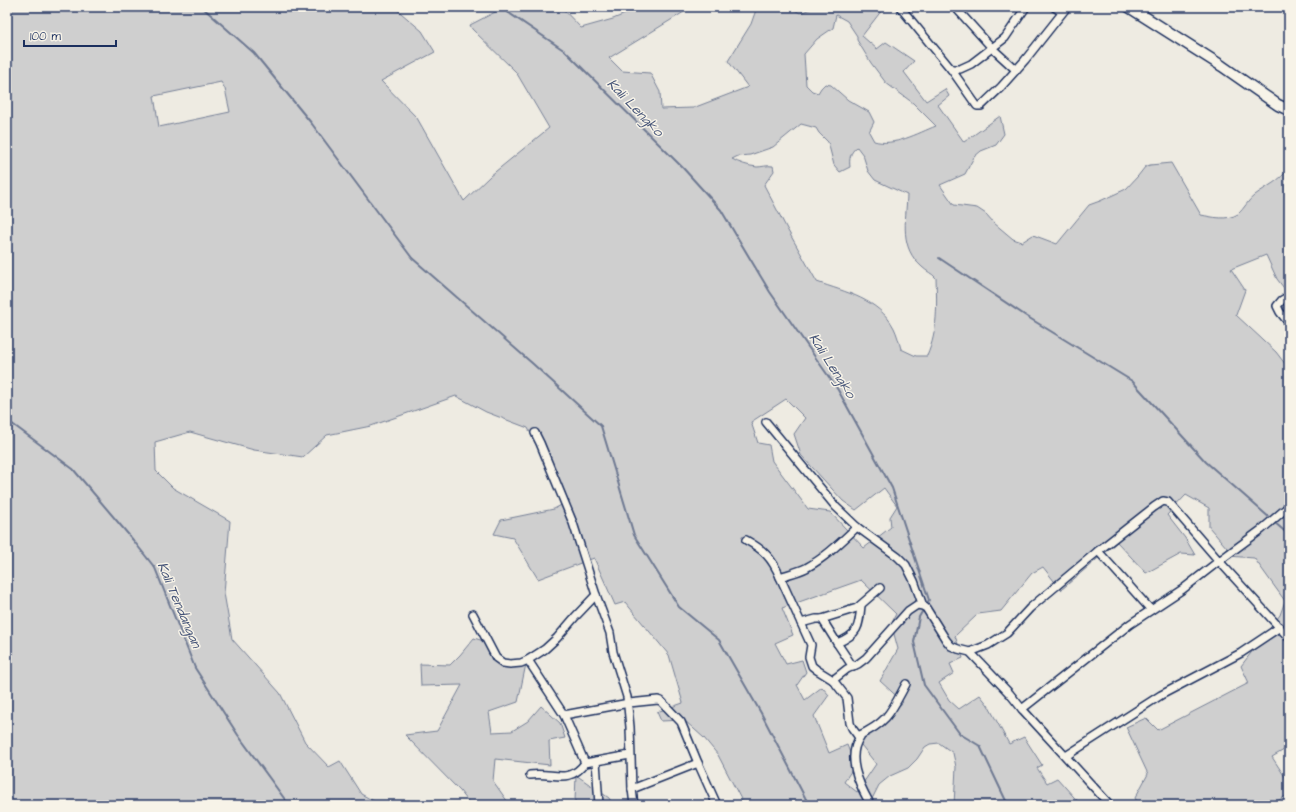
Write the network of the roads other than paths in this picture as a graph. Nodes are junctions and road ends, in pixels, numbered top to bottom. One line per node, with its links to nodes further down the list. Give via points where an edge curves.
1 (901, 7): 8 (street)
2 (955, 7): 7 (street)
3 (1026, 7): 7 (street, via 1005,38)
4 (1054, 7): 6 (street)
5 (1129, 7): 10 (street, via 1222,66 1278,106)
6 (1064, 10): 9 (street)
7 (993, 49): 8 (street, via 966,67); 9 (street)
8 (952, 69): 9 (street, via 977,106 1001,87)
9 (1016, 70)
10 (1289, 110)
11 (1289, 296): 12 (street, via 1277,306)
12 (1289, 323)
13 (766, 422): 16 (street, via 836,507)
14 (535, 433): 22 (street, via 561,491)
15 (1286, 508): 19 (street)
16 (857, 527): 20 (street, via 820,560); 24 (street, via 906,565)
17 (746, 540): 20 (street, via 767,555)
18 (1098, 551): 19 (street, via 1154,507 1166,501); 25 (street); 32 (street, via 1030,608 1007,633)
19 (1219, 561): 25 (street); 29 (street)
20 (780, 577): 28 (street)
21 (880, 588): 23 (street)
22 (596, 595): 33 (street, via 557,638); 37 (street, via 610,633 613,652)
23 (861, 605): 27 (street); 31 (street, via 857,630)
24 (924, 607): 32 (street, via 951,646); 34 (street, via 917,606 908,611 873,652)
25 (1151, 610): 38 (street)
26 (473, 614): 33 (street, via 496,658 510,664)
27 (822, 619): 28 (street, via 816,618); 31 (street)
28 (801, 623): 35 (street, via 811,645 809,657 812,666)
29 (1280, 627): 30 (street); 42 (street, via 1235,656 1161,696)
30 (1289, 638)
31 (837, 643): 34 (street)
32 (970, 652): 38 (street)
33 (528, 660): 39 (street)
34 (853, 666): 35 (street)
35 (833, 680): 40 (street, via 847,698 850,723)
36 (906, 684): 40 (street, via 896,704 880,724)
37 (629, 703): 39 (street); 41 (street); 45 (street, via 661,701 682,724)
38 (1022, 709): 42 (street)
39 (564, 715): 44 (street)
40 (858, 736): 48 (street, via 860,737 855,746 854,756 855,769)
41 (630, 755): 43 (street); 47 (street)
42 (1066, 756): 52 (street)
43 (596, 761): 44 (street); 49 (street)
44 (585, 763): 46 (street, via 577,772 568,776)
45 (698, 763): 47 (street); 51 (street)
46 (530, 775)
47 (632, 789): 50 (street)
48 (869, 802)
49 (599, 805)
50 (634, 805)
51 (717, 805)
52 (1110, 805)

